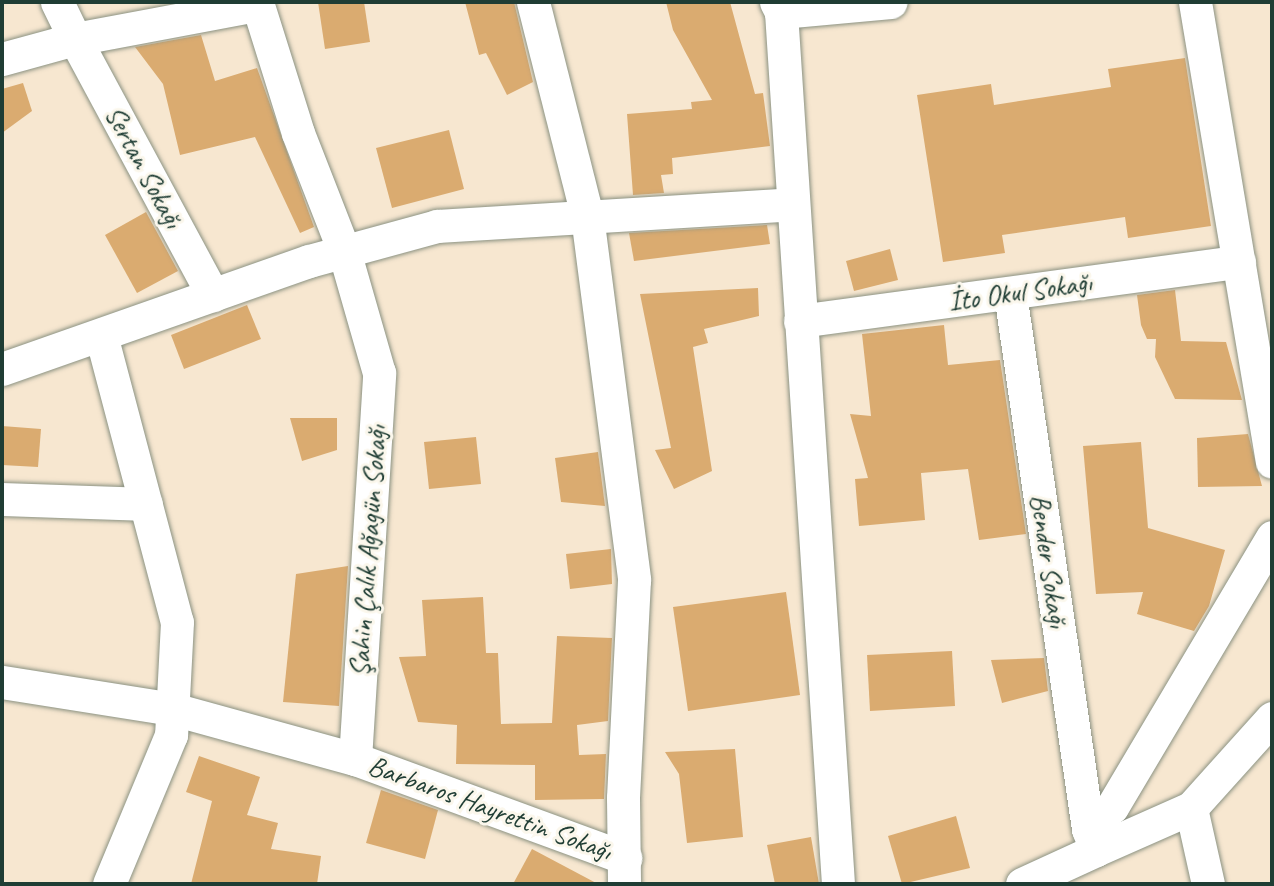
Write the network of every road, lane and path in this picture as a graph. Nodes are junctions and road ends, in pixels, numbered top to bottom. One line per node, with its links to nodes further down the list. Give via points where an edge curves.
1 (57, 2): 8 (street, Sertan Sokağı)
2 (533, 2): 11 (street)
3 (891, 2): 6 (street)
4 (1195, 2): 13 (street)
5 (256, 3): 7 (street); 12 (street, Şahin Çalık Ağagün Sokağı)
6 (780, 5): 10 (street)
7 (151, 13): 8 (street)
8 (75, 39): 9 (street); 15 (street, Sertan Sokağı)
9 (2, 59)
10 (792, 204): 11 (street); 16 (street)
11 (587, 216): 12 (street, via 437,226); 29 (street, via 634,580 623,798)
12 (344, 251): 15 (street); 26 (street, Şahin Çalık Ağagün Sokağı, via 379,373)
13 (1239, 262): 14 (street, İto Okul Sokağı); 19 (street)
14 (1010, 293): 16 (street, İto Okul Sokağı); 28 (street, Bender Sokağı)
15 (214, 295): 17 (street)
16 (800, 321): 31 (street)
17 (101, 335): 18 (street); 21 (street)
18 (2, 369)
19 (1272, 462)
20 (2, 499): 21 (street)
21 (146, 504): 24 (street, via 177,622)
22 (1272, 537): 28 (street)
23 (2, 682): 24 (street)
24 (173, 709): 26 (street); 30 (street, via 172,734)
25 (1272, 718): 27 (street)
26 (355, 759): 29 (street, Barbaros Hayrettin Sokağı)
27 (1191, 808): 28 (street); 33 (street)
28 (1092, 839): 32 (street)
29 (625, 871)
30 (109, 884)
31 (838, 884)
32 (1023, 884)
33 (1208, 884)

